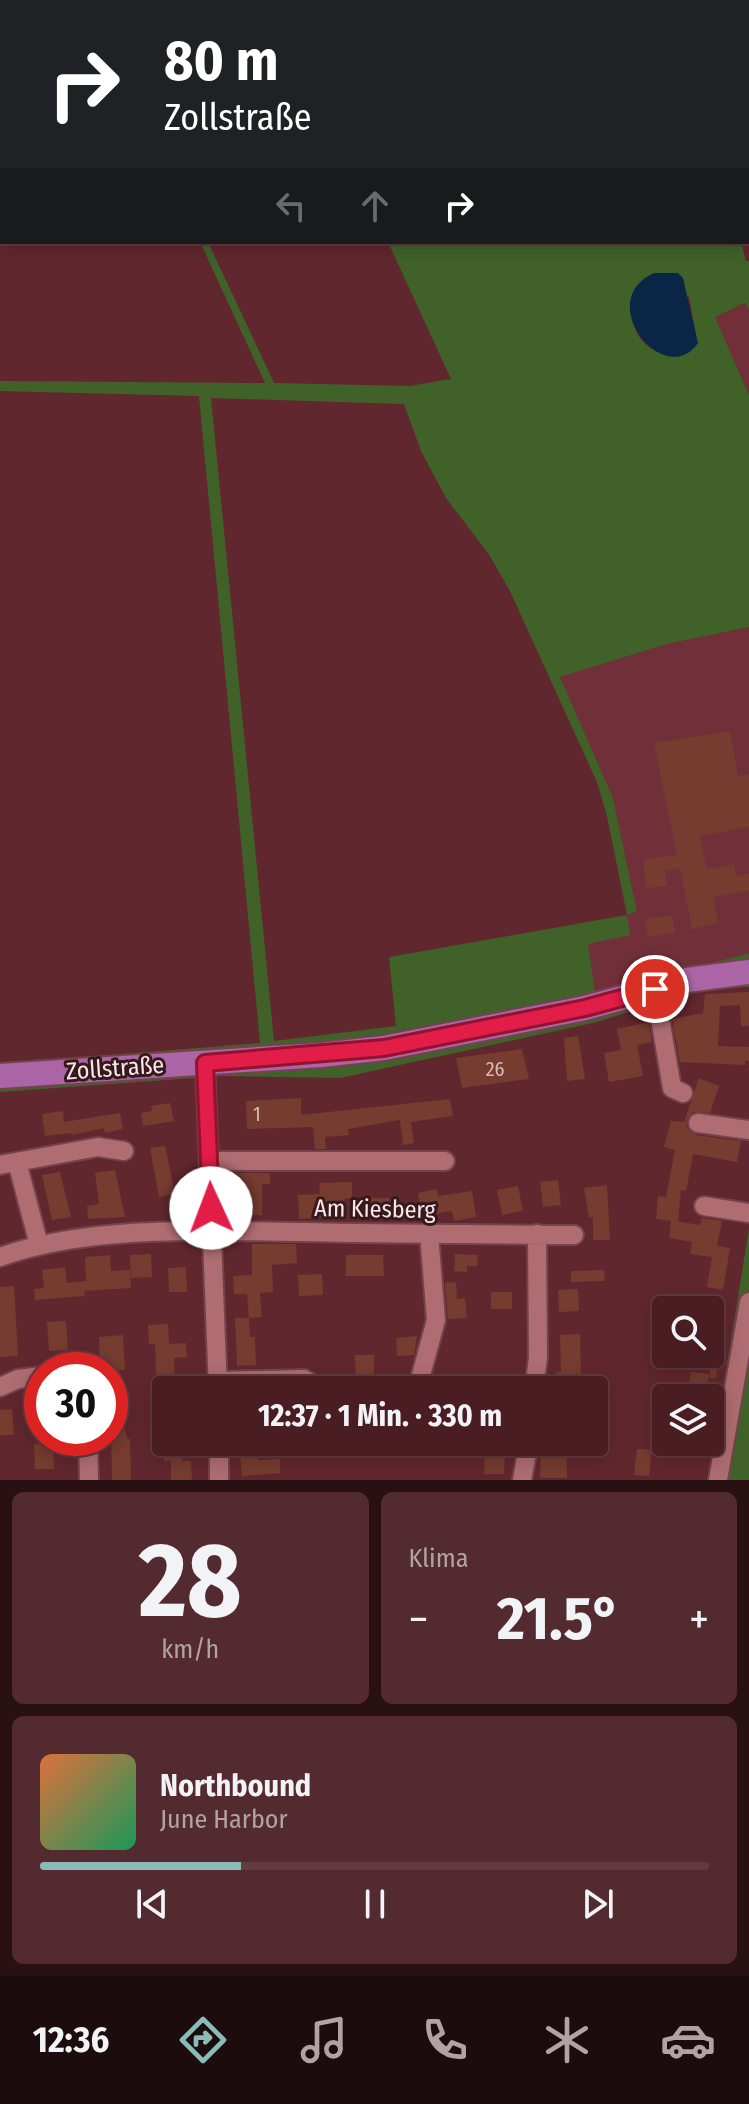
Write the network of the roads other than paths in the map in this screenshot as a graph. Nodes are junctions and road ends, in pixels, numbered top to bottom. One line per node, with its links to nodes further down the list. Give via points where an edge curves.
1 (746, 971): 2 (main road, Zollstraße)
2 (655, 989): 3 (main road, Zollstraße, via 384,1048); 5 (street, via 672,1088)
3 (205, 1063): 4 (main road, Zollstraße); 9 (street)
4 (0, 1076)
5 (683, 1093)
6 (698, 1123): 7 (street)
7 (749, 1130)
8 (124, 1151): 11 (street, via 98,1147)
9 (210, 1161): 10 (street); 14 (street)
10 (445, 1161)
11 (9, 1164): 18 (street)
12 (704, 1206): 13 (street)
13 (749, 1213)
14 (212, 1231): 15 (street, Am Kiesberg); 18 (street, Am Kiesberg); 22 (street)
15 (429, 1234): 16 (street, Am Kiesberg); 23 (street, via 436,1320)
16 (537, 1234): 17 (street, Am Kiesberg); 24 (street)
17 (574, 1235)
18 (39, 1245): 19 (street, Am Kiesberg)
19 (0, 1257)
20 (749, 1302): 21 (street)
21 (745, 1345): 33 (street)
22 (218, 1376)
23 (421, 1376)
24 (536, 1376)
25 (24, 1378): 26 (street)
26 (0, 1387)
27 (88, 1456): 30 (street)
28 (219, 1456): 31 (street)
29 (526, 1456): 32 (street)
30 (89, 1480)
31 (219, 1480)
32 (522, 1480)
33 (718, 1480)

